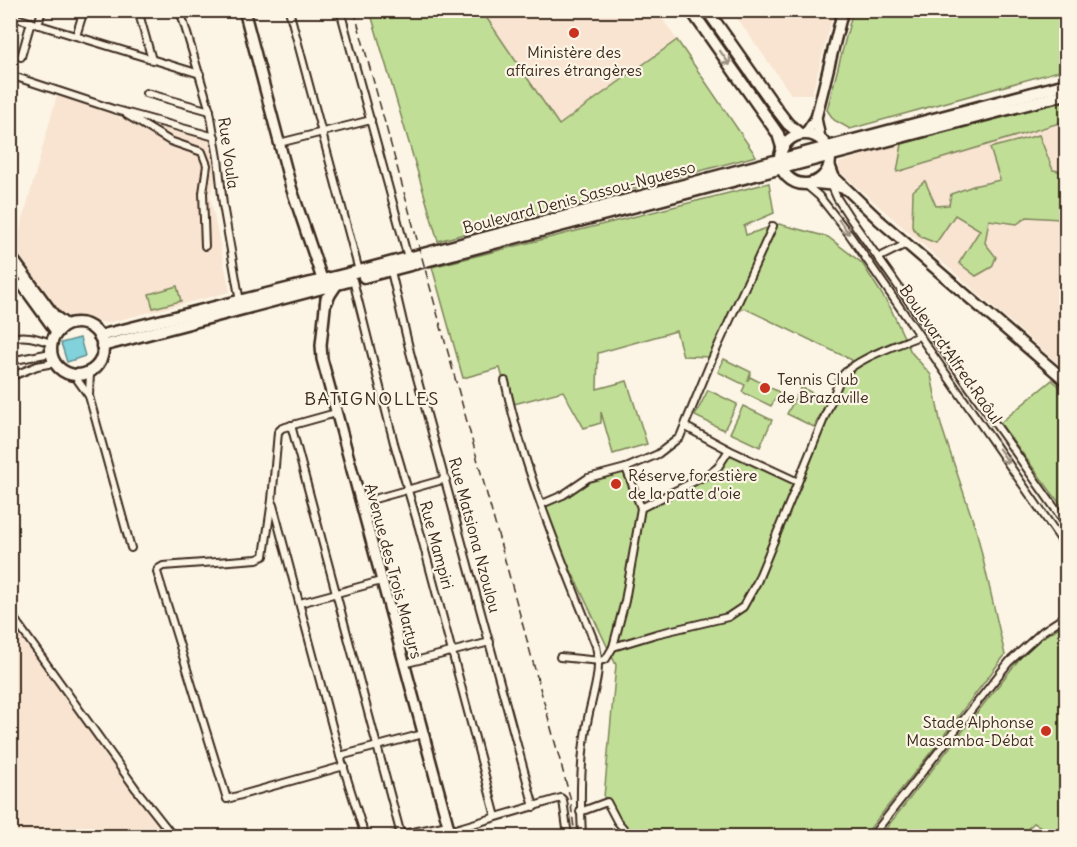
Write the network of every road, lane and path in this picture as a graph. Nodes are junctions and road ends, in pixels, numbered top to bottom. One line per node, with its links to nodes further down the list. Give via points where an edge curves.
1 (42, 10): 13 (street)
2 (84, 10): 14 (street)
3 (138, 10): 16 (street)
4 (180, 10): 17 (street, Rue Voula)
5 (244, 10): 30 (main road, Avenue des Trois Martyrs)
6 (289, 10): 26 (street, Rue Mampiri)
7 (340, 10): 25 (street)
8 (691, 10): 31 (main road, one-way to 31, via 778,134)
9 (707, 10): 27 (main road, via 788,124)
10 (843, 10): 24 (main road)
11 (10, 16): 12 (street)
12 (31, 22): 13 (street); 15 (street)
13 (38, 25): 14 (street)
14 (76, 36): 16 (street)
15 (21, 57)
16 (152, 60): 17 (street)
17 (200, 74): 23 (street, Rue Voula)
18 (10, 75): 22 (street)
19 (1066, 84): 32 (main road, Boulevard Denis Sassou-Nguesso)
20 (146, 93): 23 (street)
21 (1066, 94): 32 (main road, Boulevard Denis Sassou-Nguesso)
22 (120, 111): 28 (street); 39 (street, via 170,141 202,152 207,165 203,193)
23 (210, 111): 28 (street, Rue Voula)
24 (816, 118): 27 (main road); 29 (main road)
25 (371, 120): 26 (street); 41 (street)
26 (322, 132): 30 (street); 45 (street, Rue Mampiri)
27 (803, 133): 29 (main road); 31 (main road, via 793,136)
28 (215, 137): 48 (street, Rue Voula)
29 (820, 138): 32 (main road)
30 (279, 143): 46 (main road, Avenue des Trois Martyrs)
31 (782, 147): 33 (main road)
32 (829, 161): 33 (main road, Boulevard Denis Sassou-Nguesso); 34 (main road); 35 (street, Boulevard Alfred Raôul); 36 (main road, via 834,177)
33 (781, 165): 34 (main road, via 791,180); 41 (main road, Boulevard Denis Sassou-Nguesso, via 676,186); 44 (main road, Boulevard Denis Sassou-Nguesso)
34 (808, 184): 35 (main road); 52 (street, Boulevard Alfred Raôul, one-way to 52, via 840,221)
35 (831, 185): 36 (main road); 42 (street, Boulevard Alfred Raôul)
36 (847, 190): 38 (main road)
37 (772, 226): 65 (street, via 707,369)
38 (906, 244): 42 (street); 61 (main road)
39 (205, 246)
40 (10, 256): 50 (main road, via 54,316)
41 (408, 258): 45 (main road, Boulevard Denis Sassou-Nguesso)
42 (878, 258): 75 (street, Boulevard Alfred Raôul)
43 (10, 268): 51 (main road)
44 (391, 271): 45 (main road, Boulevard Denis Sassou-Nguesso); 68 (street, Rue Matsiona Nzoulou)
45 (356, 276): 46 (main road, Boulevard Denis Sassou-Nguesso); 47 (main road, Boulevard Denis Sassou-Nguesso); 70 (street, Rue Mampiri)
46 (321, 285): 47 (main road, Boulevard Denis Sassou-Nguesso); 48 (main road, Boulevard Denis Sassou-Nguesso); 49 (main road, Avenue des Trois Martyrs); 54 (main road, Boulevard Denis Sassou-Nguesso)
47 (336, 285): 49 (main road)
48 (240, 302): 54 (main road, Boulevard Denis Sassou-Nguesso)
49 (325, 307): 63 (main road, Avenue des Trois Martyrs, via 321,351)
50 (66, 325): 51 (main road); 54 (main road, via 87,325)
51 (57, 332): 55 (main road)
52 (919, 336): 69 (street, via 847,369); 76 (street, Boulevard Alfred Raôul, one-way to 76)
53 (12, 338): 55 (street, via 32,337)
54 (101, 341): 57 (main road, via 102,356)
55 (52, 353): 56 (street); 58 (main road, via 61,370); 59 (street, via 37,366)
56 (12, 362)
57 (90, 372): 58 (main road); 62 (street)
58 (74, 375): 62 (street)
59 (10, 377)
60 (505, 381): 73 (street)
61 (1066, 381)
62 (88, 396): 77 (street)
63 (336, 412): 64 (street); 72 (main road, Avenue des Trois Martyrs)
64 (291, 425): 71 (street, via 278,432); 79 (street)
65 (686, 427): 66 (street); 67 (street, via 668,449)
66 (729, 450): 69 (street); 74 (street, via 709,474)
67 (626, 468): 73 (street, via 588,478); 74 (street)
68 (446, 479): 70 (street); 83 (street, Rue Matsiona Nzoulou)
69 (798, 482): 84 (street, via 752,594 736,613)
70 (408, 490): 72 (street); 85 (street, Rue Mampiri)
71 (272, 500): 80 (street); 92 (street, via 261,558 163,566 158,575 227,799)
72 (360, 503): 78 (main road, Avenue des Trois Martyrs)
73 (542, 504): 87 (street)
74 (641, 508): 84 (street)
75 (1066, 524)
76 (1066, 547)
77 (132, 548)
78 (381, 581): 79 (street); 88 (main road, Avenue des Trois Martyrs)
79 (337, 593): 80 (street); 90 (street)
80 (300, 603): 91 (street)
81 (10, 613): 98 (street)
82 (1066, 616): 104 (street, via 1009,662)
83 (490, 642): 85 (street); 93 (street, Rue Matsiona Nzoulou)
84 (613, 647): 87 (street)
85 (451, 653): 88 (street); 95 (street, Rue Mampiri)
86 (560, 657): 87 (street)
87 (600, 661): 94 (street, via 586,728)
88 (403, 664): 89 (main road, Avenue des Trois Martyrs)
89 (423, 734): 90 (street); 96 (main road, Avenue des Trois Martyrs)
90 (378, 746): 91 (street); 97 (street)
91 (340, 756): 92 (street)
92 (344, 766): 99 (street)
93 (534, 807): 95 (street); 101 (street, via 562,799)
94 (580, 812): 102 (street); 103 (street, via 607,802)
95 (496, 818): 96 (street)
96 (449, 831): 97 (street)
97 (401, 835): 100 (street)
98 (173, 837)
99 (365, 837)
100 (393, 837)
101 (568, 837)
102 (582, 837)
103 (630, 837)
104 (872, 837)

